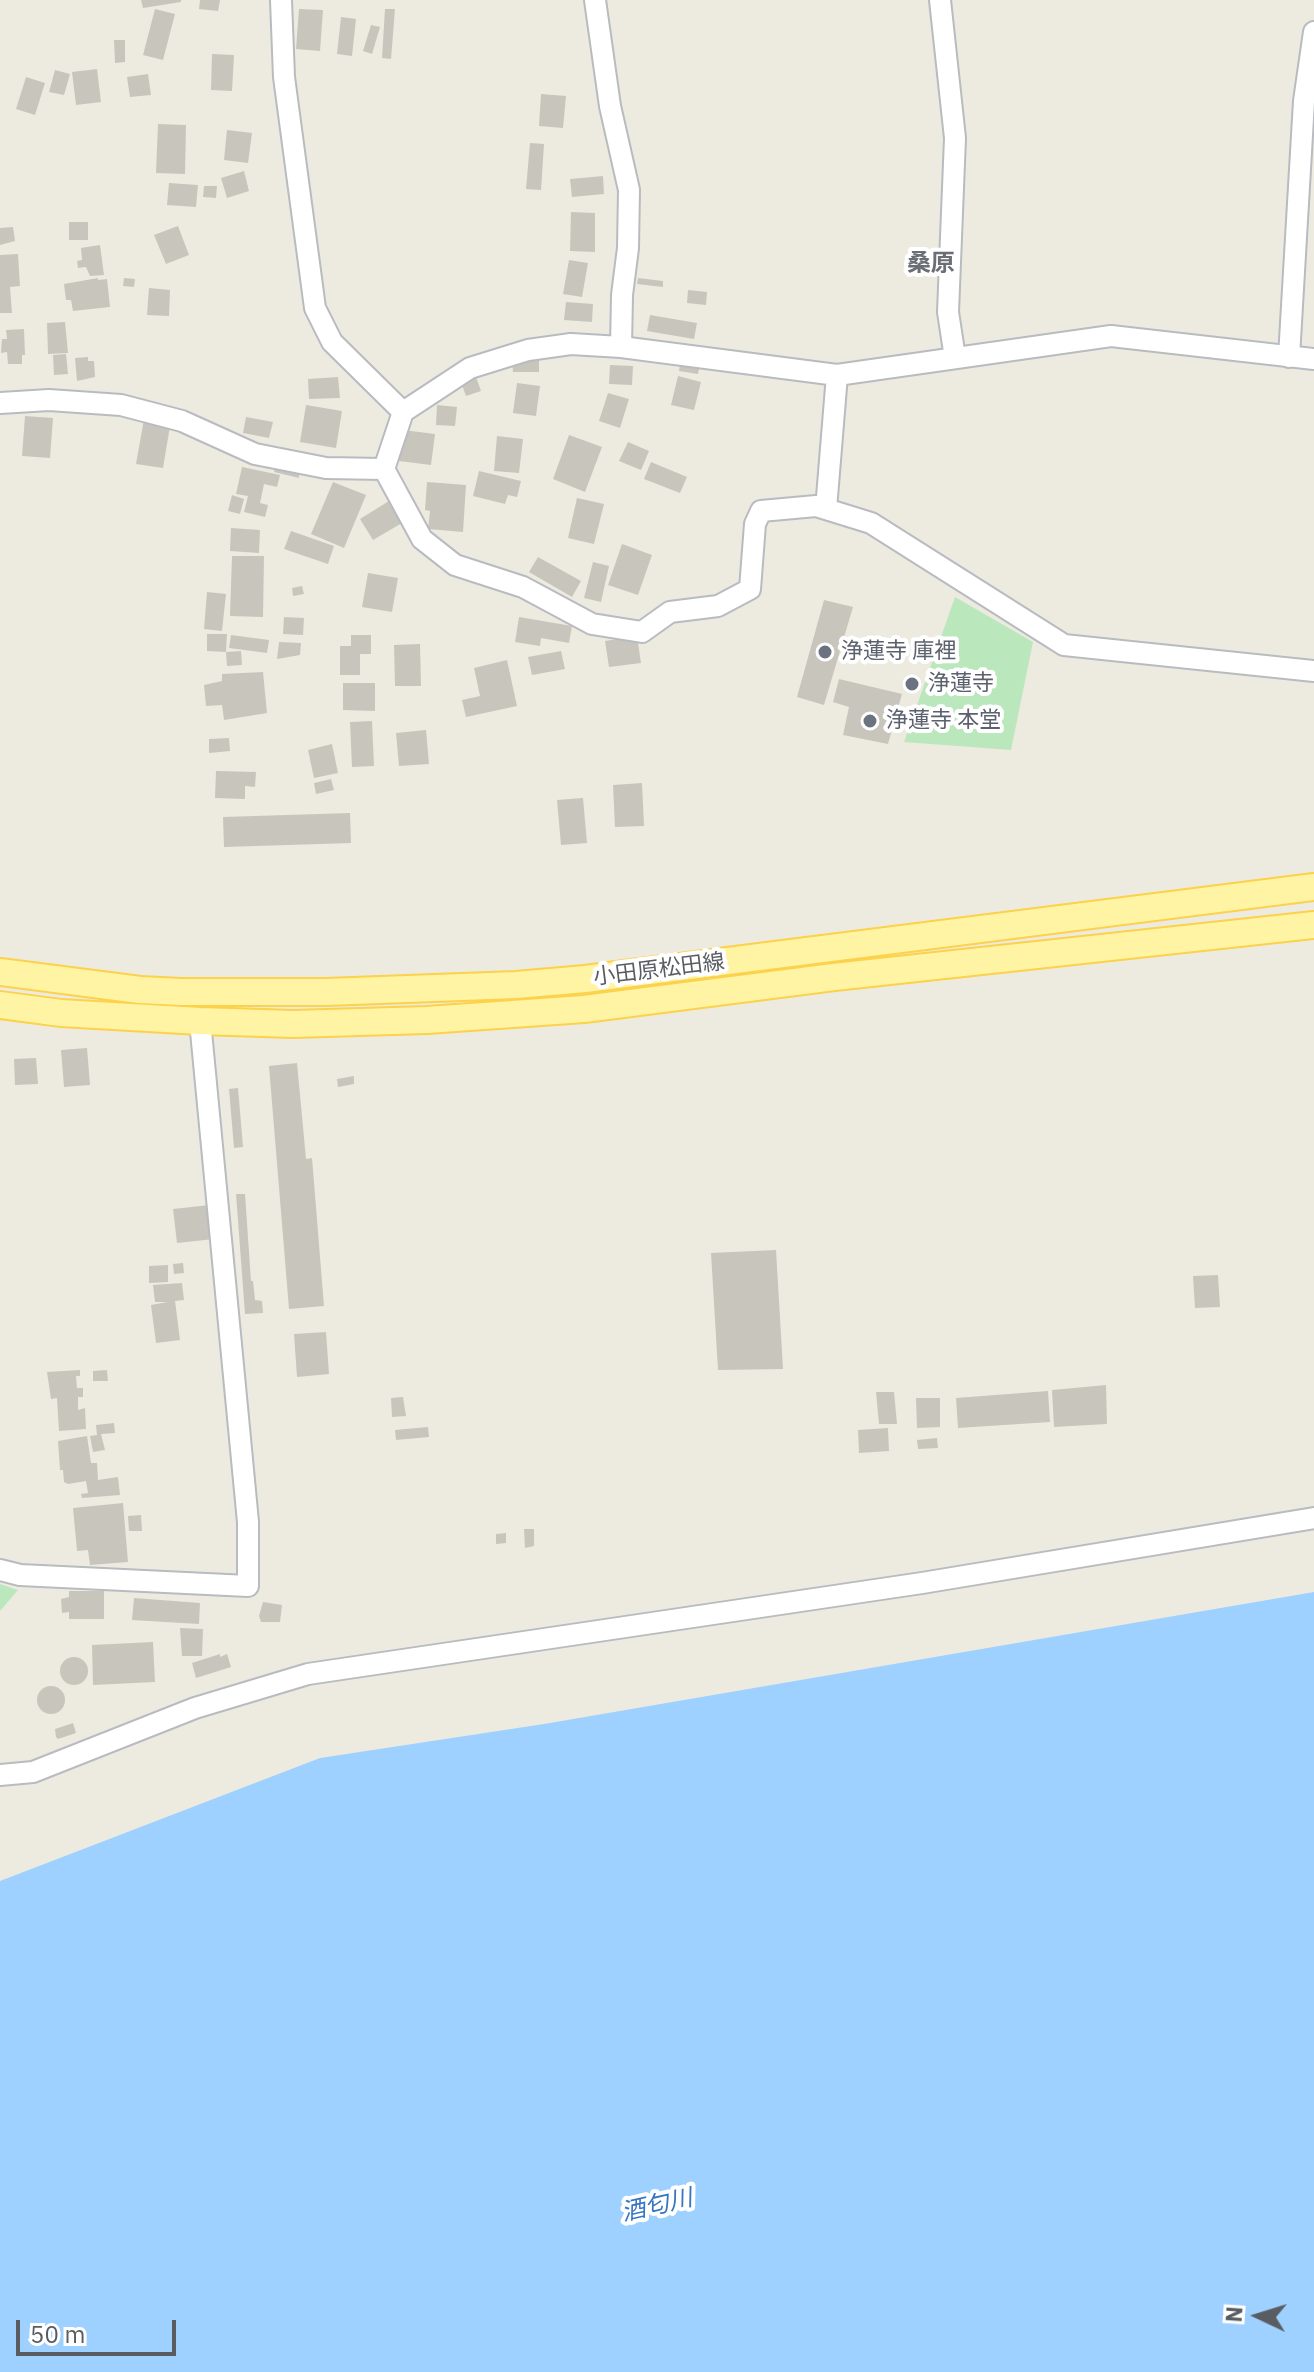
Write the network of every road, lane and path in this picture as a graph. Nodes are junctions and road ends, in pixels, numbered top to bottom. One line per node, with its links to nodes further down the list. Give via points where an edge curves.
1 (281, 0): 11 (street, via 284,77 315,308 332,342)
2 (595, 0): 5 (street, via 629,190)
3 (940, 0): 7 (street, via 955,138 948,312)
4 (1314, 32): 6 (street, via 1304,101)
5 (621, 347): 9 (street); 11 (street, via 571,344 528,350 470,368)
6 (1289, 357): 7 (street, via 1111,336); 8 (street)
7 (955, 358): 9 (street)
8 (1314, 359)
9 (837, 375): 13 (street)
10 (0, 403): 12 (street, via 121,405 182,421 255,454 326,468)
11 (403, 412): 12 (street)
12 (384, 469): 13 (street, via 422,539 455,565 523,587 592,624 642,632 670,612 718,606 750,589 755,524 761,511)
13 (826, 509): 14 (street, via 871,523 1064,645)
14 (1314, 671)
15 (1314, 887): 17 (main road, 小田原松田線, via 516,985 181,992)
16 (1314, 925): 19 (main road, 小田原松田線, via 584,1009 412,1021)
17 (0, 972)
18 (0, 1005): 19 (main road, 小田原松田線)
19 (200, 1021): 21 (street, via 248,1522 248,1586)
20 (1314, 1518): 22 (street, via 922,1583 308,1674 195,1708)
21 (0, 1570)
22 (33, 1772): 23 (street); 24 (street)
23 (0, 1775)
24 (0, 1785)

